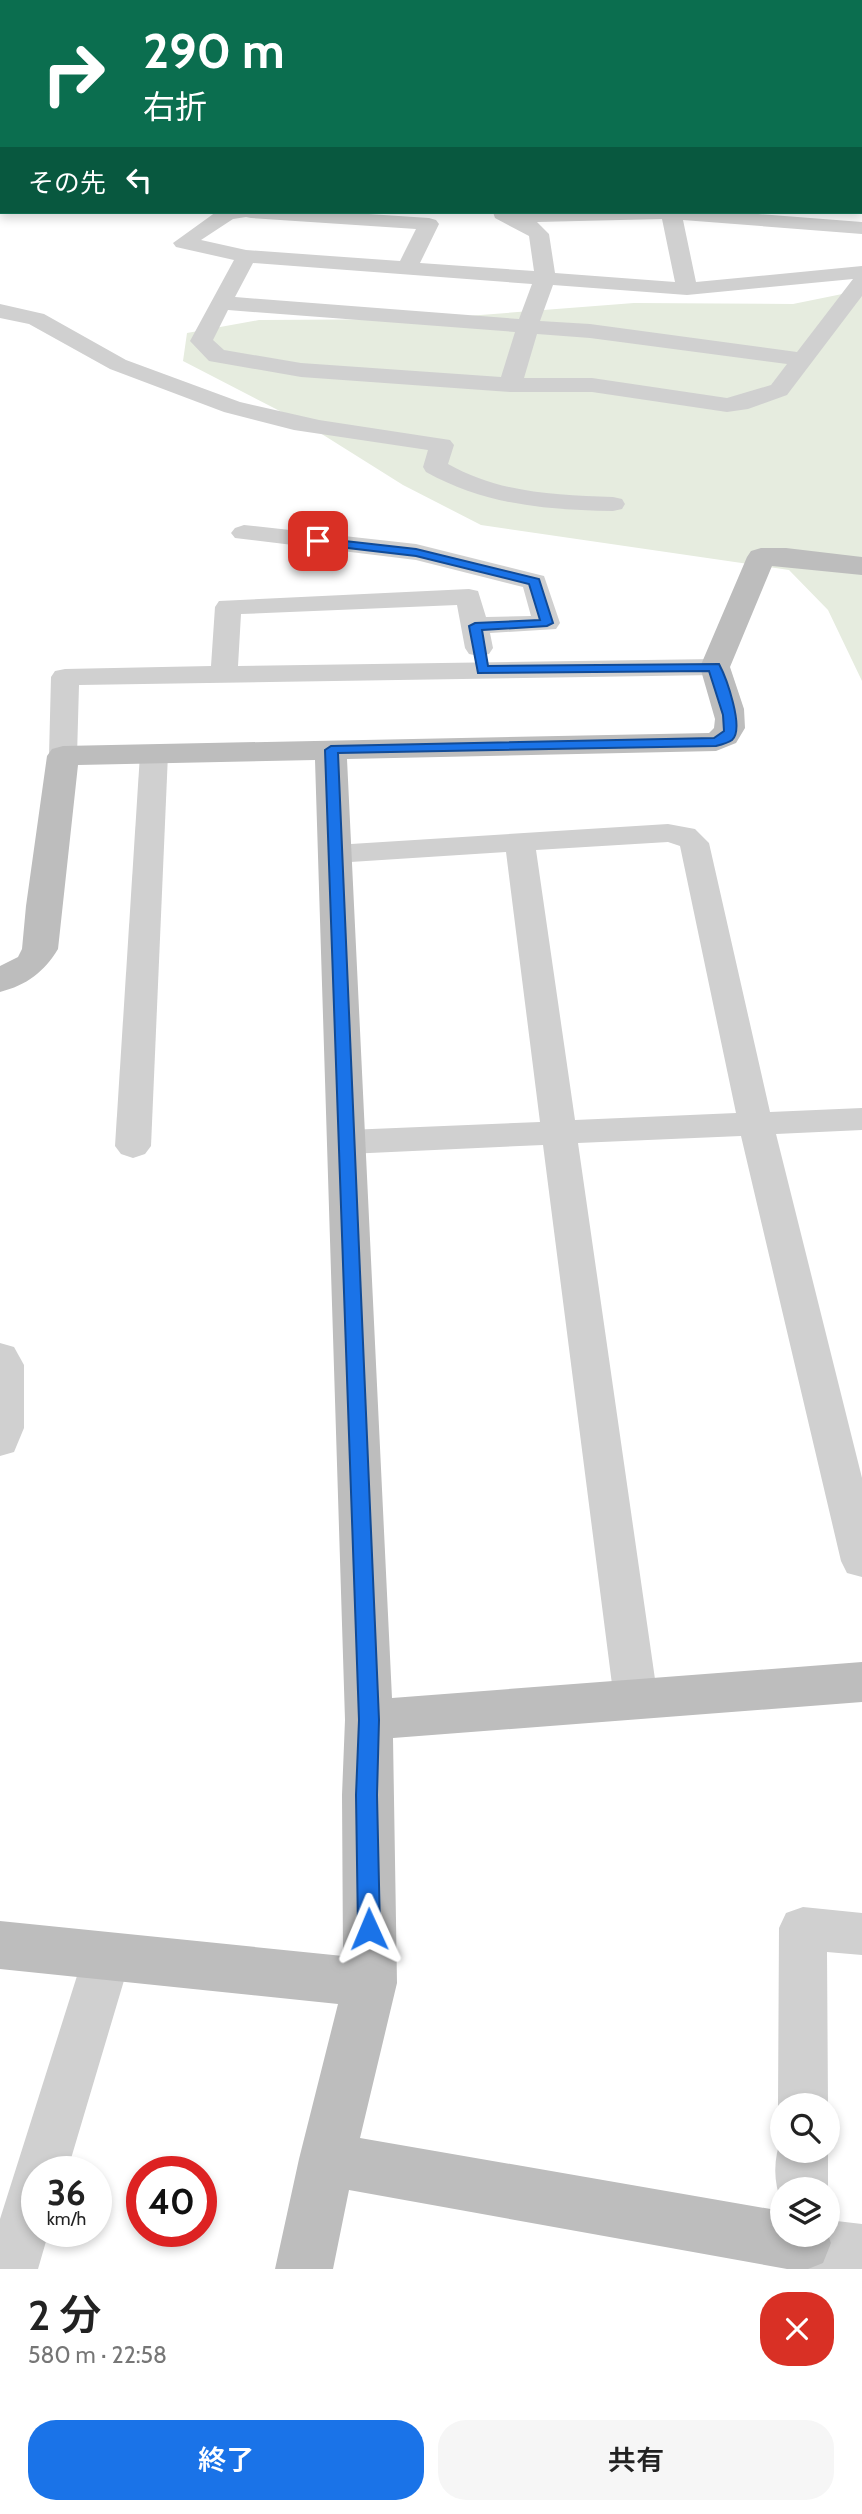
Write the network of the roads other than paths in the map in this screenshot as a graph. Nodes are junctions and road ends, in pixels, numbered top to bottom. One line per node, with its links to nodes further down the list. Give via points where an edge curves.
1 (226, 214): 7 (street, via 183,243)
2 (281, 214): 8 (street, via 429,224)
3 (502, 214): 10 (street, via 539,234)
4 (671, 214): 12 (street)
5 (684, 214): 6 (street)
6 (862, 228)
7 (246, 256): 8 (street); 13 (street)
8 (407, 268): 10 (street)
9 (862, 272): 12 (street, via 826,272)
10 (545, 279): 12 (street); 17 (street)
11 (862, 281): 15 (street)
12 (697, 289): 18 (street, via 698,316)
13 (223, 303): 17 (street); 20 (street, via 201,341 217,356 327,372)
14 (0, 311): 21 (street, via 31,317 132,371 248,411 351,433 442,445 435,467 488,491 522,500)
15 (836, 317): 16 (street); 19 (street)
16 (862, 320)
17 (527, 327): 18 (street); 20 (street)
18 (689, 344): 19 (street)
19 (801, 359): 20 (street, via 779,390 740,404 592,385)
20 (510, 385)
21 (613, 504)
22 (244, 533): 24 (street, via 416,552 535,582 547,623)
23 (862, 566): 25 (street, via 761,558)
24 (475, 626): 26 (street); 27 (street, via 469,597 229,607)
25 (715, 667): 26 (street); 28 (street, via 731,731 716,742)
26 (482, 670): 27 (street)
27 (224, 675): 30 (street, via 65,677)
28 (331, 750): 29 (street); 32 (street)
29 (153, 754): 30 (street); 38 (street)
30 (63, 756): 33 (street, via 40,949 31,964)
31 (520, 842): 32 (street); 35 (street, via 668,833 684,835 694,843); 36 (street)
32 (335, 854): 37 (street)
33 (0, 981)
34 (862, 1119): 35 (street)
35 (756, 1125): 36 (street); 41 (street)
36 (560, 1132): 37 (street); 43 (street)
37 (348, 1142): 44 (street)
38 (133, 1146)
39 (2, 1363): 40 (street, via 4,1428)
40 (0, 1441)
41 (862, 1561)
42 (862, 1682): 43 (street)
43 (636, 1700): 44 (street)
44 (369, 1720): 48 (street)
45 (862, 1934): 49 (street, via 803,1928)
46 (0, 1945): 47 (street)
47 (107, 1957): 48 (street); 50 (street)
48 (370, 1983): 51 (street)
49 (803, 2093)
50 (46, 2156)
51 (327, 2158): 52 (street); 57 (street)
52 (770, 2230)
53 (21, 2236): 56 (street)
54 (840, 2245): 55 (street)
55 (862, 2250)
56 (11, 2269)
57 (304, 2269)

